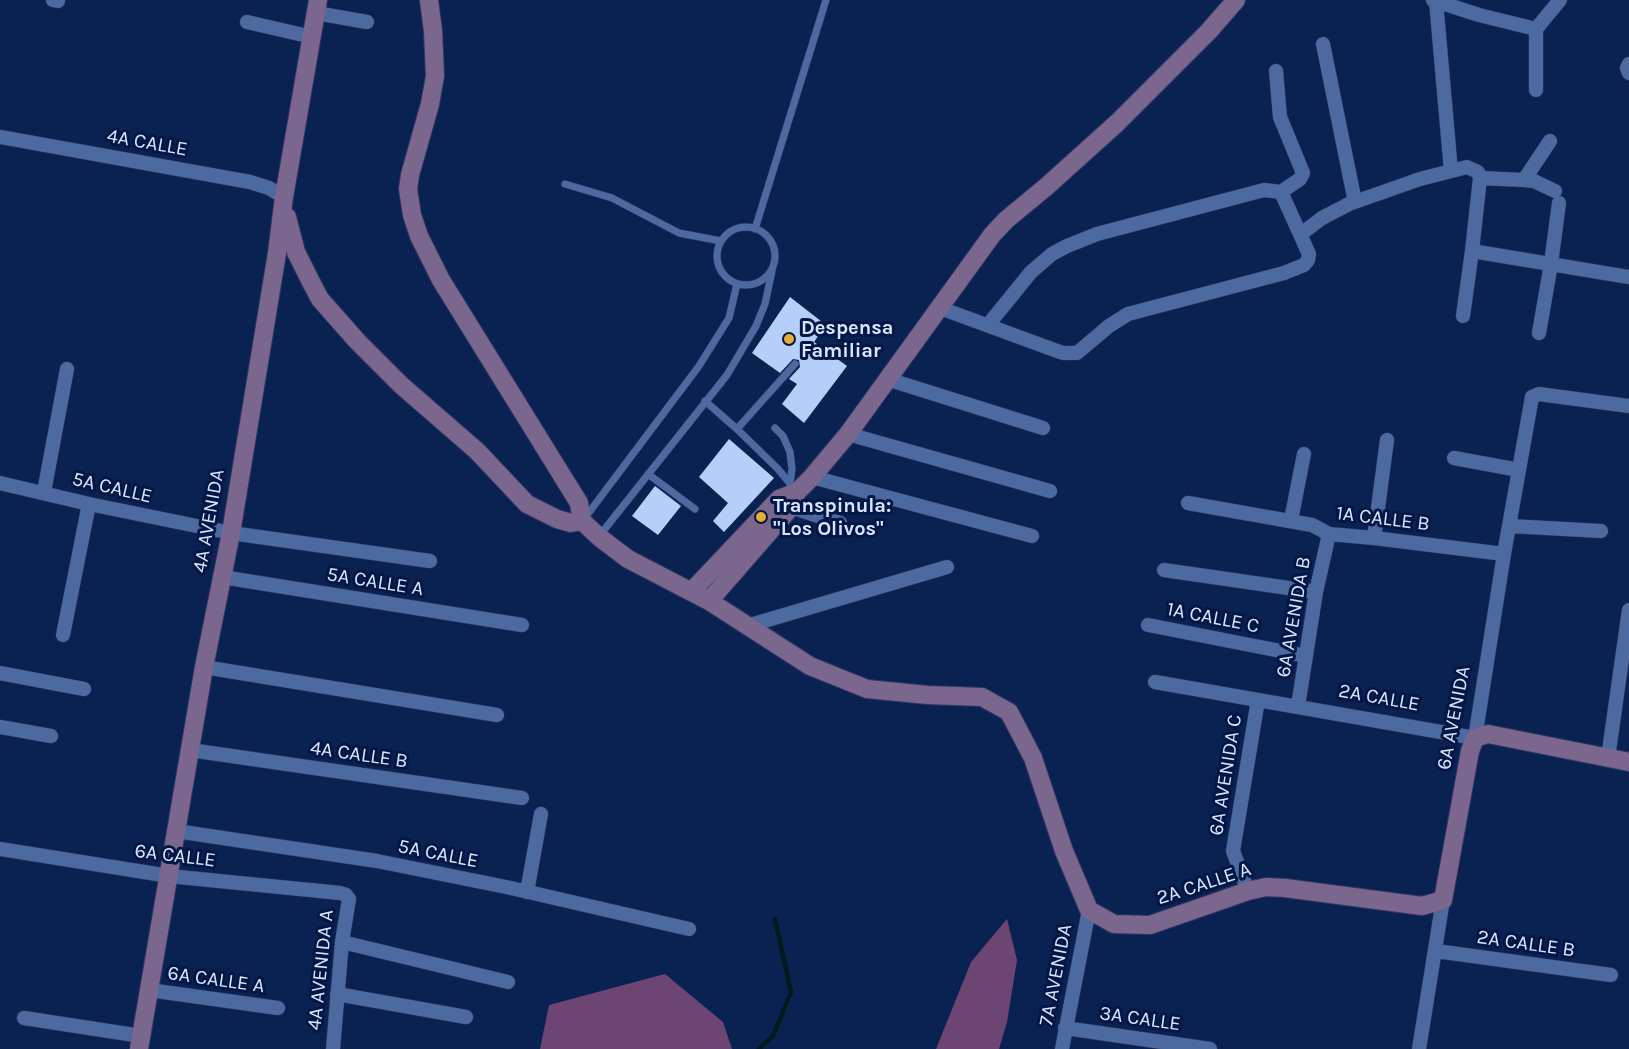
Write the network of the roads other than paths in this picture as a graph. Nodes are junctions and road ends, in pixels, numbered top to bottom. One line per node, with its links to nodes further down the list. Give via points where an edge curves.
1 (54, 0): 7 (street)
2 (429, 0): 62 (street, via 435,76 410,175 412,215 441,280 579,503)
3 (826, 0): 27 (lane)
4 (1236, 0): 35 (street, via 1117,123 1006,219)
5 (1434, 0): 11 (street); 20 (street)
6 (1560, 0): 11 (street)
7 (58, 1)
8 (317, 7): 10 (street); 12 (street, 4A AVENIDA)
9 (247, 22): 12 (street)
10 (368, 22)
11 (1536, 29): 17 (street)
12 (312, 37): 25 (street, 4A AVENIDA)
13 (1323, 44): 26 (street)
14 (1629, 64): 16 (street)
15 (1276, 71): 24 (street, via 1281,117 1303,173)
16 (1629, 73)
17 (1536, 90)
18 (0, 137): 25 (street, 4A CALLE, via 250,182)
19 (1550, 141): 22 (street)
20 (1452, 171): 21 (street, via 1471,168); 26 (street)
21 (1480, 178): 22 (street); 30 (street)
22 (1524, 180): 31 (street, via 1534,181 1557,197)
23 (565, 184): 29 (lane, via 612,198 679,233)
24 (1281, 192): 28 (street); 37 (street, via 1264,190 1074,243 1052,254 1031,272)
25 (284, 197): 62 (street, via 289,230 305,271 320,298 349,332 401,385 477,451 527,504 557,519); 66 (street, 4A AVENIDA)
26 (1355, 201): 28 (street)
27 (755, 229): 29 (lane, via 740,228); 32 (lane, via 773,245)
28 (1301, 234): 37 (street, via 1309,257 1304,265 1128,314 1077,354)
29 (721, 241): 34 (lane, via 716,257 718,266)
30 (1472, 251): 31 (street); 36 (street)
31 (1551, 264): 33 (street); 38 (street)
32 (772, 271): 34 (lane, via 752,285); 42 (lane, via 756,326 727,375)
33 (1629, 277)
34 (737, 284): 62 (lane, via 729,318 699,366)
35 (940, 308): 37 (street); 41 (street)
36 (1462, 316)
37 (988, 325)
38 (1539, 333)
39 (795, 364): 46 (lane)
40 (67, 369): 56 (street)
41 (887, 379): 45 (street); 47 (street)
42 (705, 401): 46 (lane); 52 (lane)
43 (1629, 406): 51 (street, 6A AVENIDA, via 1533,396)
44 (775, 428): 57 (lane, via 790,452)
45 (1043, 428)
46 (737, 429): 57 (lane)
47 (848, 434): 53 (street); 55 (street)
48 (1387, 440): 70 (street)
49 (1304, 454): 61 (street)
50 (1454, 458): 51 (street)
51 (1519, 470): 64 (street, 6A AVENIDA)
52 (648, 474): 60 (lane); 69 (lane)
53 (812, 477): 57 (street); 68 (street)
54 (0, 483): 56 (street, 5A CALLE)
55 (1050, 491)
56 (44, 492): 59 (street, 5A CALLE)
57 (793, 494): 63 (street); 76 (street); 77 (street, via 778,499)
58 (1188, 503): 61 (street, 1A CALLE B)
59 (89, 504): 66 (street, 5A CALLE); 85 (street)
60 (695, 509)
61 (1291, 520): 67 (street, 1A CALLE B, via 1317,526)
62 (582, 521): 69 (street)
63 (840, 523)
64 (1510, 526): 65 (street); 71 (street, 6A AVENIDA)
65 (1601, 531)
66 (231, 533): 72 (street, 5A CALLE); 75 (street, 4A AVENIDA)
67 (1329, 534): 70 (street, 1A CALLE B); 78 (street, 6A AVENIDA B)
68 (1032, 536)
69 (598, 537): 77 (street, via 628,559)
70 (1374, 538): 71 (street, 1A CALLE B)
71 (1504, 554): 96 (street, 6A AVENIDA)
72 (430, 561)
73 (947, 567): 84 (street)
74 (1164, 570): 78 (street)
75 (222, 577): 82 (street, 5A CALLE A); 87 (street, 4A AVENIDA)
76 (727, 579): 79 (street); 81 (street, via 724,590)
77 (691, 592): 79 (street)
78 (1316, 592): 86 (street, 6A AVENIDA B)
79 (709, 601): 81 (street)
80 (1629, 610): 98 (street)
81 (731, 615): 84 (street)
82 (522, 625)
83 (1148, 625): 86 (street, 1A CALLE C)
84 (747, 626): 109 (street, via 810,666 867,689 982,697 1009,711 1033,758 1064,851)
85 (63, 635)
86 (1306, 656): 92 (street, 6A AVENIDA B)
87 (204, 667): 93 (street); 97 (street, 4A AVENIDA)
88 (0, 672): 90 (street)
89 (1155, 682): 91 (street, 2A CALLE)
90 (84, 689)
91 (1258, 700): 92 (street, 2A CALLE); 105 (street, 6A AVENIDA C, via 1233,850)
92 (1299, 706): 96 (street, 2A CALLE)
93 (497, 716)
94 (0, 728): 95 (street)
95 (51, 736)
96 (1475, 738): 98 (street, 2A CALLE, via 1488,734); 108 (street, 6A AVENIDA)
97 (190, 750): 100 (street, 4A CALLE B); 102 (street, 4A AVENIDA)
98 (1608, 758): 99 (street, 2A CALLE)
99 (1629, 762)
100 (522, 798)
101 (541, 814): 106 (street)
102 (176, 831): 104 (street, 4A AVENIDA); 106 (street, 5A CALLE, via 377,861)
103 (0, 849): 104 (street, 6A CALLE)
104 (169, 876): 107 (street, 6A CALLE); 115 (street, 4A AVENIDA)
105 (1248, 891): 108 (street, 2A CALLE A, via 1285,888 1422,906); 109 (street, 2A CALLE A, via 1150,925 1114,924)
106 (527, 892): 110 (street, 5A CALLE)
107 (346, 895): 111 (street, 4A AVENIDA A, via 349,899)
108 (1443, 900): 112 (street, 6A AVENIDA)
109 (1089, 910): 120 (street, 7A AVENIDA)
110 (688, 929)
111 (342, 942): 114 (street); 116 (street, 4A AVENIDA A)
112 (1436, 951): 113 (street, 2A CALLE B); 125 (street, 6A AVENIDA)
113 (1611, 975)
114 (508, 982)
115 (149, 990): 117 (street, 6A CALLE A); 121 (street, 4A AVENIDA)
116 (337, 994): 118 (street); 122 (street, 4A AVENIDA A)
117 (278, 1008)
118 (466, 1017)
119 (24, 1018): 121 (street)
120 (1065, 1028): 123 (street, 7A AVENIDA); 124 (street, 3A CALLE)
121 (140, 1042)
122 (333, 1049)
123 (1062, 1049)
124 (1210, 1049)
125 (1419, 1049)

